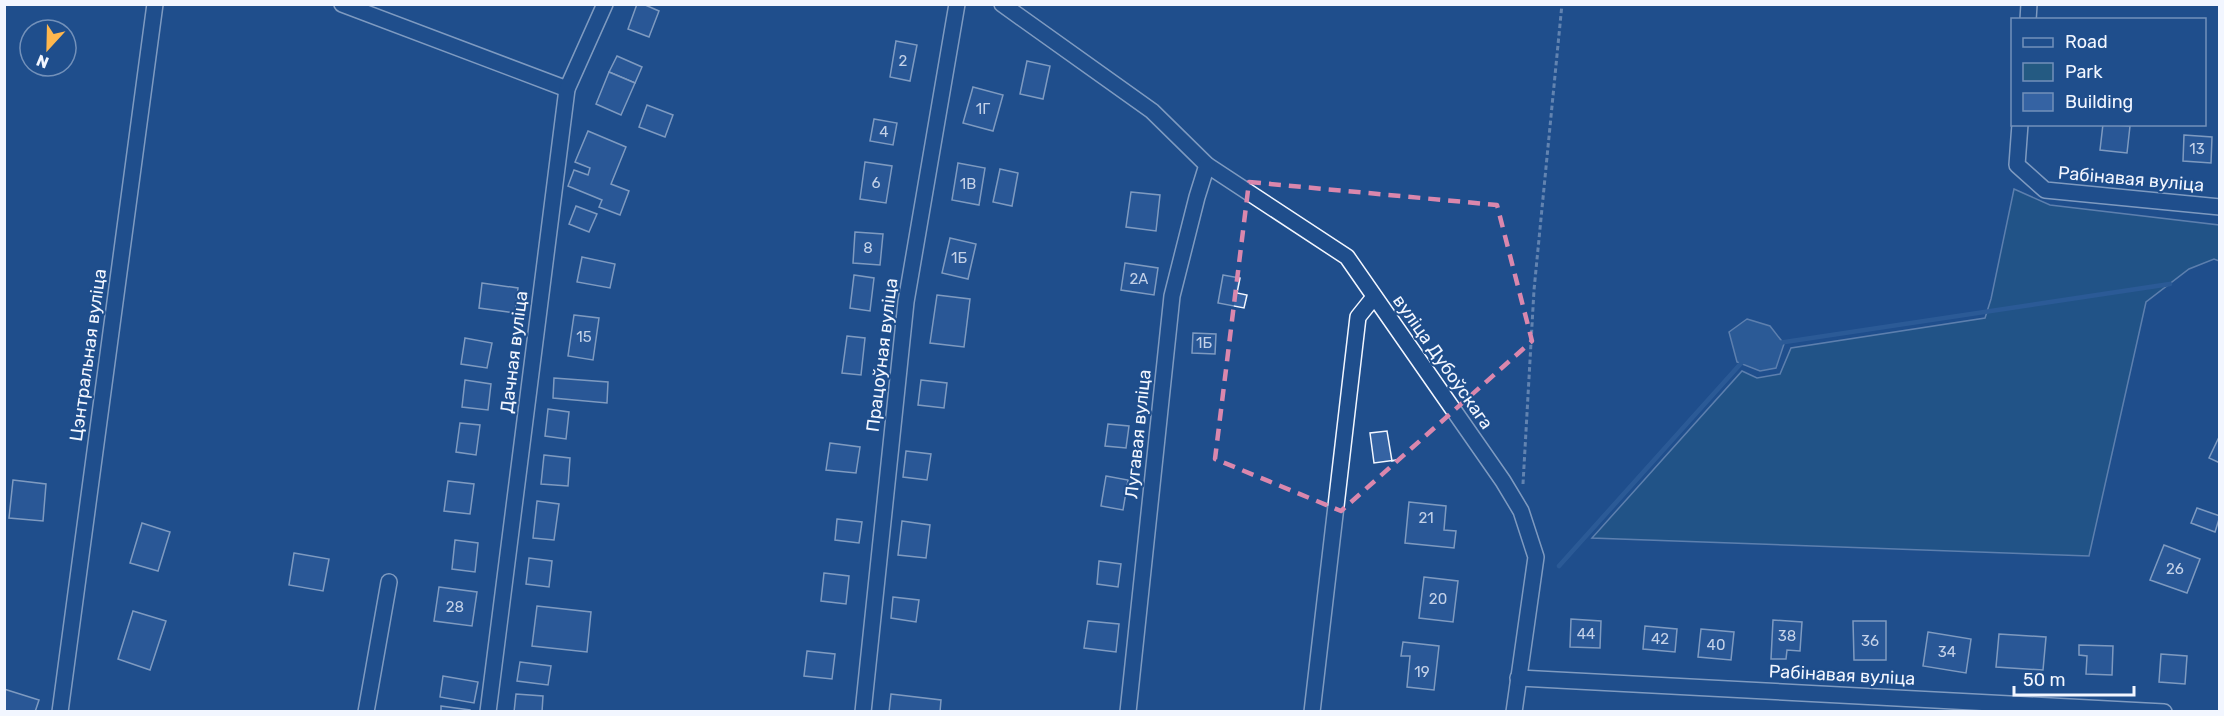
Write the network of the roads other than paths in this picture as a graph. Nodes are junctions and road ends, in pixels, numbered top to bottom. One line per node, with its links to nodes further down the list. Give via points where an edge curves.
1 (155, 4): 13 (street, Цэнтральная вуліца)
2 (342, 4): 6 (street)
3 (605, 4): 6 (street, Дачная вуліца)
4 (957, 4): 16 (street, Працоўная вуліца, via 906,302)
5 (1002, 4): 8 (street, via 1152,111)
6 (567, 89): 15 (street, Дачная вуліца)
7 (2020, 126): 9 (street, Рабінавая вуліца, via 2017,165 2045,190)
8 (1207, 165): 10 (street, via 1347,257); 17 (street, Лугавая вуліца, via 1172,296)
9 (2220, 207)
10 (1374, 297): 12 (street, вуліца Дубоўскага, via 1521,512 1536,556); 18 (street, вуліца Дубоўскага, via 1358,317)
11 (389, 582): 14 (street)
12 (1518, 678): 19 (street, вуліца Дубоўскага); 20 (street, Рабінавая вуліца)
13 (60, 711)
14 (366, 711)
15 (488, 711)
16 (863, 711)
17 (1128, 711)
18 (1312, 711)
19 (1514, 711)
20 (2164, 711)

